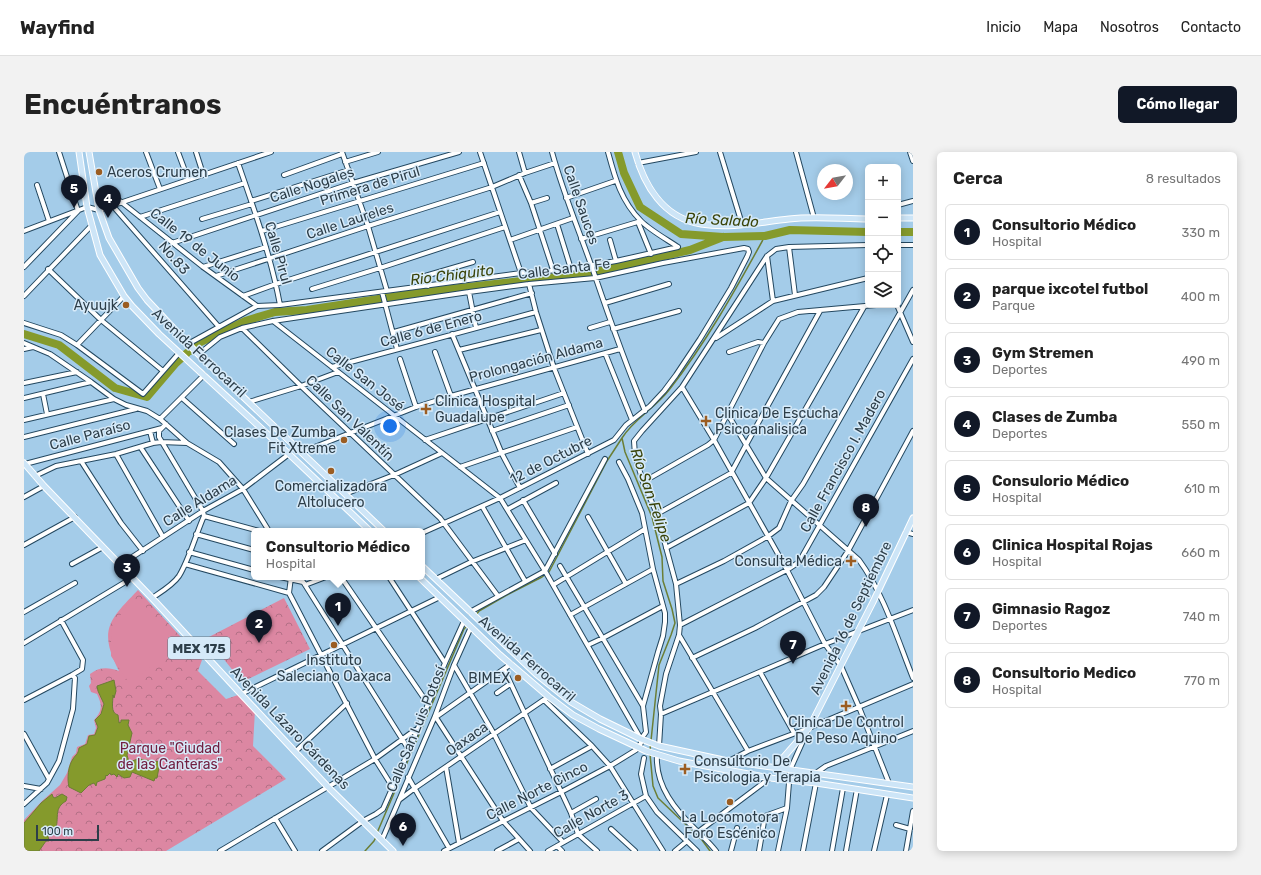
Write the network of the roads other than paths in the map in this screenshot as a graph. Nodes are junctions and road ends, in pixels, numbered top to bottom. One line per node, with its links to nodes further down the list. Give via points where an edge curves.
1 (59, 152): 49 (street)
2 (79, 152): 47 (main road, Avenida Ferrocarril)
3 (89, 152): 48 (main road, Avenida Ferrocarril)
4 (146, 152): 37 (street)
5 (178, 152): 31 (street)
6 (196, 152): 28 (street)
7 (271, 152): 23 (street)
8 (378, 152): 21 (street)
9 (460, 152): 34 (street, Calle Nogales)
10 (480, 152): 24 (street)
11 (519, 152): 27 (street)
12 (552, 152): 22 (street, Calle Sauces)
13 (608, 152): 32 (street)
14 (635, 152): 25 (main road)
15 (696, 152): 25 (street)
16 (720, 152): 62 (street)
17 (796, 152): 54 (street)
18 (910, 152): 20 (street)
19 (342, 153): 21 (street); 29 (street)
20 (913, 161)
21 (346, 162): 26 (street)
22 (554, 162): 27 (street, Calle Laureles); 39 (street, Calle Sauces)
23 (238, 163): 28 (street); 33 (street, Calle Pirul)
24 (484, 163): 36 (street); 41 (street, Primera de Pirul)
25 (638, 163): 62 (main road, via 652,192 678,216 700,224)
26 (349, 170): 34 (street); 43 (street)
27 (525, 173): 30 (street, Calle Laureles)
28 (203, 174): 31 (street)
29 (284, 174)
30 (519, 175): 36 (street, Calle Laureles); 44 (street)
31 (188, 179): 37 (street)
32 (616, 181): 39 (street); 60 (street)
33 (245, 183): 43 (street, Calle Pirul); 52 (street)
34 (353, 183): 41 (street); 51 (street, Calle Nogales)
35 (37, 185): 59 (street)
36 (492, 187): 50 (street); 64 (street, Calle Laureles)
37 (160, 188): 40 (street)
38 (546, 198): 44 (street)
39 (566, 198): 53 (street, Calle Sauces)
40 (120, 201): 46 (street); 52 (street, Calle 19 de Junio)
41 (359, 201): 64 (street); 68 (street, Primera de Pirul)
42 (913, 201): 45 (street)
43 (251, 202): 51 (street, Calle Pirul); 57 (street)
44 (531, 203): 66 (street)
45 (901, 204)
46 (112, 205): 48 (street); 125 (street, No.83)
47 (88, 207): 48 (street); 49 (street); 63 (main road, Avenida Ferrocarril)
48 (99, 210): 138 (main road, Avenida Ferrocarril, via 109,238 138,288)
49 (78, 211): 59 (street); 85 (street)
50 (500, 212): 65 (street); 78 (street)
51 (256, 215): 68 (street, Calle Pirul); 72 (street, Calle Nogales)
52 (140, 217): 72 (street, Calle 19 de Junio)
53 (573, 218): 61 (street); 69 (street, Calle Sauces)
54 (814, 218): 58 (main road); 62 (main road)
55 (901, 218): 56 (main road)
56 (913, 218)
57 (202, 219)
58 (865, 219)
59 (49, 221): 67 (street)
60 (639, 221): 69 (street); 79 (street); 79 (street, via 678,247)
61 (557, 224): 66 (street); 88 (street, Calle Sauces)
62 (742, 224)
63 (92, 225): 89 (street); 107 (main road, Avenida Ferrocarril, via 100,255)
64 (368, 226): 78 (street); 81 (street, Calle Laureles)
65 (505, 227): 70 (street); 87 (street)
66 (539, 229): 70 (street); 90 (street)
67 (24, 231)
68 (262, 232): 76 (street, Calle Pirul)
69 (581, 239): 84 (street, Calle Sauces)
70 (510, 240): 91 (street)
71 (610, 240): 82 (street)
72 (172, 243): 86 (street, Calle 19 de Junio)
73 (865, 245): 77 (street)
74 (901, 245): 75 (street)
75 (913, 245)
76 (266, 247): 81 (street, Calle Pirul); 86 (street)
77 (789, 247): 80 (street, via 776,249); 106 (street)
78 (375, 252): 87 (street); 95 (street)
79 (651, 254): 82 (street)
80 (767, 256): 109 (street); 133 (street)
81 (269, 259): 92 (street, Calle Laureles); 95 (street, Calle Pirul)
82 (616, 261): 84 (street)
83 (473, 262): 98 (street, via 425,276)
84 (591, 266): 88 (street); 93 (street, Calle Sauces)
85 (24, 267)
86 (203, 268): 92 (street, Calle 19 de Junio)
87 (380, 268): 99 (street); 101 (street)
88 (571, 268): 90 (street)
89 (48, 269): 103 (street); 121 (street)
90 (552, 270): 91 (street)
91 (521, 273): 98 (street)
92 (216, 276): 108 (street, Calle 19 de Junio)
93 (595, 276): 96 (street, Calle Santa Fe); 111 (street, Calle Sauces); 174 (street, Calle Santa Fe, via 720,252 744,248 749,250 731,288 700,339 665,389)
94 (865, 279): 106 (street)
95 (276, 284): 108 (street); 112 (street, Calle Pirul)
96 (529, 284): 102 (street, Calle Santa Fe); 104 (street)
97 (669, 284): 111 (street)
98 (428, 286): 101 (street)
99 (312, 289)
100 (913, 290): 120 (street)
101 (387, 291): 105 (street)
102 (468, 292): 110 (street, Calle Santa Fe); 116 (street)
103 (25, 293)
104 (532, 293): 116 (street); 119 (street)
105 (382, 294): 110 (street); 112 (street)
106 (795, 295): 109 (street)
107 (124, 296): 121 (street); 148 (main road, Avenida Ferrocarril)
108 (243, 296): 113 (street, Calle 19 de Junio)
109 (773, 301): 133 (street)
110 (384, 303): 122 (street, Calle Santa Fe); 131 (street)
111 (605, 303): 123 (street, Calle Sauces)
112 (280, 305): 113 (street)
113 (257, 306): 125 (street)
114 (864, 307): 118 (street); 212 (street)
115 (899, 308): 120 (street)
116 (472, 311): 127 (street); 131 (street)
117 (679, 311): 129 (street)
118 (820, 311): 136 (street, via 798,312 779,319); 196 (street)
119 (536, 312): 127 (street, Calle 6 de Enero); 130 (street)
120 (901, 312): 134 (street); 222 (street)
121 (101, 320): 137 (street); 153 (street)
122 (273, 321): 126 (street, Calle Santa Fe); 151 (street, Calle San José)
123 (610, 322): 128 (street); 129 (street, Calle Sauces)
124 (24, 323): 137 (street, via 61,335)
125 (219, 327): 138 (street)
126 (242, 328): 146 (street, Calle Santa Fe, via 220,337); 160 (street, Calle San Valentín)
127 (476, 328): 132 (street, Calle 6 de Enero)
128 (590, 328)
129 (613, 329): 142 (street, Calle Sauces)
130 (541, 330): 143 (street); 152 (street)
131 (394, 332): 141 (street)
132 (452, 334): 141 (street, Calle 6 de Enero); 143 (street)
133 (715, 338): 161 (street)
134 (913, 342)
135 (24, 343): 139 (street)
136 (764, 343): 145 (street, via 758,342); 175 (street)
137 (77, 345): 153 (street, via 143,394)
138 (190, 345): 146 (main road, Avenida Ferrocarril)
139 (33, 347): 140 (street); 154 (street, via 50,354)
140 (24, 349)
141 (397, 349): 151 (street, Calle 6 de Enero)
142 (620, 349): 147 (street, Prolongación Aldama); 174 (street, Calle Sauces)
143 (459, 350): 162 (street)
144 (435, 352): 166 (street)
145 (729, 352)
146 (198, 353): 159 (main road, Avenida Ferrocarril)
147 (606, 353): 152 (street, Prolongación Aldama); 181 (street)
148 (180, 354): 153 (street); 156 (main road, Avenida Ferrocarril)
149 (400, 359): 172 (street)
150 (913, 359): 233 (street, Calle Francisco I. Madero)
151 (332, 367): 155 (street, Calle San José)
152 (554, 368): 162 (street, Prolongación Aldama); 163 (street)
153 (163, 371)
154 (77, 372): 157 (street); 158 (street)
155 (338, 372): 160 (street); 177 (street, Calle San José)
156 (204, 375): 165 (main road, Avenida Ferrocarril); 168 (street)
157 (91, 382): 164 (street); 169 (street)
158 (24, 383)
159 (233, 386): 165 (main road); 170 (main road, Avenida Ferrocarril)
160 (301, 386): 170 (street); 188 (street, Calle San Valentín)
161 (682, 387): 191 (street); 213 (street, via 634,441 635,455)
162 (474, 388): 166 (street, Prolongación Aldama); 179 (street)
163 (564, 393): 171 (street); 179 (street)
164 (42, 394): 167 (street); 176 (street)
165 (226, 395): 201 (main road, Avenida Ferrocarril)
166 (451, 396): 172 (street, Prolongación Aldama)
167 (24, 398)
168 (182, 398): 178 (street); 195 (street)
169 (114, 399): 173 (street); 176 (street)
170 (249, 402): 198 (main road, Avenida Ferrocarril)
171 (569, 405): 183 (street); 186 (street)
172 (416, 407): 177 (street, Prolongación Aldama)
173 (137, 408): 178 (street); 189 (street)
174 (645, 411): 181 (street)
175 (727, 413): 191 (street); 196 (street)
176 (48, 414): 180 (street)
177 (394, 416): 188 (street, Prolongación Aldama); 190 (street, Calle San José)
178 (160, 419): 182 (street)
179 (486, 419): 186 (street); 190 (street)
180 (24, 420)
181 (632, 420): 203 (street, 12 de Octubre, via 612,442)
182 (166, 424): 184 (street); 194 (street)
183 (577, 427): 202 (street); 203 (street)
184 (162, 428): 185 (street, Calle Paraíso); 192 (street, via 158,434)
185 (150, 431): 193 (street); 207 (street, Calle Paraíso)
186 (492, 431): 202 (street)
187 (913, 431): 252 (street)
188 (350, 433): 198 (street, Prolongación Aldama); 210 (street, Calle San Valentín)
189 (24, 437)
190 (425, 440): 199 (street, Calle San José)
191 (714, 440): 209 (street); 213 (street)
192 (161, 442): 193 (street); 194 (street); 226 (street)
193 (152, 443): 197 (street)
194 (187, 443): 217 (street, via 219,462)
195 (234, 444)
196 (746, 444): 209 (street); 212 (street)
197 (141, 448): 200 (street); 231 (street)
198 (302, 452): 218 (main road, Avenida Ferrocarril)
199 (442, 453): 208 (street, Calle San José); 210 (street)
200 (116, 454): 205 (street); 243 (street)
201 (289, 454): 217 (street, Calle Aldama); 235 (main road, Avenida Ferrocarril)
202 (502, 454): 208 (street); 216 (street)
203 (588, 454): 216 (street, 12 de Octubre)
204 (605, 459): 255 (street)
205 (81, 461): 211 (street, via 56,466); 251 (street)
206 (619, 462): 238 (street, via 642,513)
207 (25, 466): 211 (main road, Avenida Lázaro Cárdenas / MEX 175)
208 (460, 467): 220 (street, Calle San José)
209 (732, 473): 223 (street); 227 (street)
210 (394, 475): 218 (street); 232 (street, Calle San Valentín)
211 (35, 476): 215 (main road, Avenida Lázaro Cárdenas / MEX 175)
212 (766, 478): 222 (street); 223 (street)
213 (643, 482): 227 (street)
214 (556, 483): 221 (street)
215 (44, 486): 219 (street); 228 (main road, Avenida Lázaro Cárdenas / MEX 175)
216 (520, 488): 220 (street, 12 de Octubre)
217 (243, 489): 226 (street, Calle Aldama); 234 (street)
218 (345, 494): 236 (main road, Avenida Ferrocarril)
219 (24, 496)
220 (500, 498): 224 (street, 12 de Octubre); 225 (street, Calle San José)
221 (523, 500): 225 (street); 255 (street)
222 (791, 501): 233 (street); 244 (street, via 779,528)
223 (749, 503): 244 (street); 249 (street)
224 (482, 506): 232 (street, 12 de Octubre); 248 (street)
225 (508, 509): 245 (street, Calle San José)
226 (204, 514): 231 (street, Calle Aldama); 237 (street); 241 (street)
227 (657, 514): 249 (street)
228 (75, 517): 246 (street); 247 (main road, Avenida Lázaro Cárdenas / MEX 175)
229 (588, 517): 254 (street)
230 (913, 518): 239 (main road, Avenida 16 de Septiembre)
231 (189, 521): 243 (street, Calle Aldama)
232 (444, 523): 240 (street, 12 de Octubre); 256 (street, Calle San Valentín)
233 (819, 526): 252 (street); 264 (street, Calle Francisco I. Madero, via 799,562)
234 (267, 528)
235 (367, 528)
236 (381, 528)
237 (251, 529)
238 (645, 529): 254 (street); 263 (street)
239 (909, 529): 242 (street); 282 (main road, Avenida 16 de Septiembre)
240 (425, 532)
241 (196, 534): 250 (street); 253 (street)
242 (913, 534)
243 (163, 537): 251 (street, Calle Aldama)
244 (767, 537): 264 (street); 280 (street)
245 (526, 540): 248 (street); 265 (street, Calle San José)
246 (24, 544)
247 (103, 547): 257 (street); 259 (main road, Avenida Lázaro Cárdenas / MEX 175)
248 (507, 548): 256 (street); 276 (street)
249 (666, 548): 280 (street)
250 (251, 549)
251 (142, 551): 259 (street, Calle Aldama)
252 (848, 551): 282 (street, via 870,574); 287 (street, via 824,587)
253 (189, 552): 258 (street); 261 (street)
254 (608, 552): 266 (street); 279 (street)
255 (555, 554): 265 (street)
256 (472, 562): 268 (street); 284 (street, Calle San Valentín)
257 (72, 564)
258 (185, 564): 283 (street); 286 (street, via 178,577)
259 (120, 565): 267 (main road, Avenida Lázaro Cárdenas / MEX 175)
260 (560, 566): 266 (street)
261 (251, 569)
262 (425, 569): 268 (main road, Avenida Ferrocarril)
263 (653, 569): 279 (street); 288 (street)
264 (787, 570): 287 (street); 298 (street, Calle Francisco I. Madero)
265 (546, 573): 276 (street); 281 (street, Calle San José)
266 (566, 576): 281 (street); 289 (street)
267 (132, 578): 286 (main road, Avenida Lázaro Cárdenas / MEX 175); 296 (street)
268 (436, 579): 293 (main road, Avenida Ferrocarril)
269 (291, 580): 283 (street)
270 (294, 580): 278 (street)
271 (302, 580): 278 (street)
272 (317, 580): 278 (street)
273 (343, 580): 299 (street)
274 (391, 580): 291 (street)
275 (422, 580): 285 (main road, Avenida Ferrocarril)
276 (526, 581): 284 (street)
277 (74, 583): 292 (street)
278 (304, 584): 305 (street)
279 (626, 584): 289 (street)
280 (676, 584): 298 (street)
281 (553, 585): 294 (street, Calle San José)
282 (878, 592): 295 (street); 300 (main road, Avenida 16 de Septiembre)
283 (289, 593): 307 (street)
284 (498, 596): 293 (street)
285 (440, 597): 291 (street); 297 (main road, Avenida Ferrocarril)
286 (152, 598): 322 (main road, Avenida Lázaro Cárdenas / MEX 175)
287 (804, 603): 304 (street); 308 (street)
288 (663, 606): 302 (street); 327 (street, via 664,636)
289 (584, 608): 294 (street); 302 (street)
290 (913, 610): 295 (street)
291 (411, 611): 299 (street); 309 (street)
292 (24, 612)
293 (473, 614): 339 (main road, Avenida Ferrocarril, via 536,674 571,702)
294 (570, 615): 306 (street, Calle San José)
295 (890, 619): 300 (street); 316 (street)
296 (61, 620): 303 (street); 315 (street, via 83,660 82,669)
297 (468, 624): 309 (street, Calle San Luis Potosí); 310 (street, Calle San Luis Potosí); 311 (main road, Avenida Ferrocarril)
298 (680, 625): 301 (street)
299 (375, 628): 305 (street); 326 (street)
300 (858, 632): 304 (street); 312 (main road, Avenida 16 de Septiembre)
301 (679, 635): 308 (street); 330 (street, via 666,674)
302 (603, 638): 306 (street); 327 (street)
303 (24, 643)
304 (825, 644): 312 (street); 314 (street)
305 (343, 645): 307 (street); 338 (street)
306 (588, 645): 339 (street, Calle San José)
307 (321, 655): 322 (street); 325 (street)
308 (692, 658): 319 (street)
309 (445, 663): 326 (street, Calle San Luis Potosí)
310 (454, 664): 320 (street); 331 (street, Calle San Luis Potosí)
311 (511, 664): 313 (street); 323 (main road, Avenida Ferrocarril)
312 (841, 666): 328 (street); 332 (main road, Avenida 16 de Septiembre)
313 (504, 669): 317 (street); 320 (street)
314 (760, 672): 319 (street); 335 (street)
315 (72, 675): 324 (street); 361 (street, via 75,678 73,709 59,761)
316 (913, 678)
317 (510, 684): 321 (street); 329 (street)
318 (913, 684): 328 (street)
319 (713, 691): 330 (street); 347 (street)
320 (471, 692): 331 (street); 337 (street)
321 (497, 693)
322 (240, 694): 346 (main road, Avenida Lázaro Cárdenas / MEX 175)
323 (546, 698): 329 (street, Oaxaca); 342 (street); 343 (main road, Avenida Ferrocarril, via 599,729)
324 (24, 700)
325 (347, 703): 346 (street); 350 (street)
326 (428, 704): 333 (street, Calle San Luis Potosí)
327 (644, 706): 339 (street)
328 (859, 706): 332 (street); 344 (street)
329 (524, 712): 337 (street, Oaxaca); 356 (street)
330 (661, 714): 341 (street)
331 (436, 717): 349 (street); 359 (street, Calle San Luis Potosí)
332 (809, 728): 335 (street); 355 (main road, Avenida 16 de Septiembre); 357 (street, Avenida 16 de Septiembre)
333 (416, 729): 338 (street); 345 (street, Calle San Luis Potosí)
334 (913, 731): 344 (street)
335 (794, 733): 347 (street)
336 (24, 734): 340 (street)
337 (494, 734): 349 (street, Oaxaca); 381 (street)
338 (403, 740): 345 (street); 350 (street)
339 (644, 740): 341 (main road, Avenida Ferrocarril); 343 (street)
340 (26, 743): 361 (street)
341 (656, 745): 352 (main road, Avenida Ferrocarril)
342 (592, 746): 353 (street); 356 (street)
343 (638, 747): 348 (main road, Avenida Ferrocarril); 353 (street, Calle Norte Cinco)
344 (876, 747): 358 (street, via 826,766); 364 (street)
345 (409, 750): 367 (street, Calle San Luis Potosí)
346 (296, 751): 366 (main road, Avenida Lázaro Cárdenas / MEX 175)
347 (748, 751): 352 (street)
348 (655, 754): 360 (main road, Avenida Ferrocarril); 392 (street, via 660,782 676,808)
349 (462, 756): 354 (street, Oaxaca); 386 (street)
350 (375, 758): 366 (street); 367 (street)
351 (644, 758): 375 (street, via 641,774)
352 (728, 761): 355 (main road, Avenida Ferrocarril)
353 (610, 766): 373 (street, Calle Norte Cinco); 380 (street)
354 (446, 767): 369 (street, Oaxaca); 399 (street)
355 (775, 768): 357 (main road, Avenida Ferrocarril)
356 (550, 769): 373 (street)
357 (790, 770): 358 (main road, Avenida Ferrocarril); 362 (street, Avenida 16 de Septiembre)
358 (816, 773): 364 (main road, Avenida Ferrocarril)
359 (408, 777): 369 (street); 378 (street, Calle San Luis Potosí)
360 (770, 778): 362 (main road, Avenida Ferrocarril); 392 (street)
361 (50, 779): 371 (street)
362 (789, 779): 363 (main road, Avenida Ferrocarril); 382 (street, Avenida 16 de Septiembre)
363 (816, 783): 370 (main road, Avenida Ferrocarril); 420 (street)
364 (889, 783): 368 (main road, Avenida Ferrocarril)
365 (24, 786): 371 (street)
366 (328, 786): 385 (street); 387 (main road, Avenida Lázaro Cárdenas / MEX 175)
367 (392, 786): 387 (street, Calle San Luis Potosí, via 383,809)
368 (912, 786)
369 (415, 788): 378 (street, Oaxaca); 401 (street)
370 (843, 788): 372 (main road, Avenida Ferrocarril); 421 (street)
371 (41, 789): 379 (street)
372 (857, 789): 374 (main road, Avenida Ferrocarril); 422 (street)
373 (561, 792): 381 (street, Calle Norte Cinco); 384 (street)
374 (886, 795): 376 (main road, Avenida Ferrocarril); 423 (street)
375 (646, 796): 380 (street, Calle Norte 3); 397 (street, via 657,812)
376 (913, 798)
377 (596, 799): 384 (street)
378 (398, 801): 395 (street, Calle San Luis Potosí)
379 (24, 804)
380 (633, 804): 393 (street, Calle Norte 3); 413 (street)
381 (531, 808): 386 (street, Calle Norte Cinco); 398 (street)
382 (786, 808): 418 (street, via 765,816); 419 (street, Avenida 16 de Septiembre)
383 (913, 812): 391 (street)
384 (571, 813): 393 (street)
385 (275, 818): 402 (street); 403 (street)
386 (503, 821): 396 (street); 399 (street, Calle Norte Cinco)
387 (363, 822): 395 (main road, Avenida Lázaro Cárdenas / MEX 175); 404 (street, Calle San Luis Potosí)
388 (896, 825): 391 (street)
389 (737, 828): 417 (street)
390 (611, 829): 412 (street)
391 (910, 829): 394 (street)
392 (698, 832): 416 (street)
393 (578, 834): 398 (street, Calle Norte 3); 411 (street)
394 (911, 834): 424 (street)
395 (378, 836): 405 (main road, Avenida Lázaro Cárdenas / MEX 175)
396 (519, 839): 407 (street); 408 (street)
397 (687, 841): 414 (street); 415 (street)
398 (563, 842): 400 (street, Calle Norte 3)
399 (459, 843): 401 (street, Calle Norte Cinco)
400 (557, 846): 409 (street, Calle Norte 3); 410 (street)
401 (449, 848): 406 (street, Calle Norte Cinco)
402 (220, 851)
403 (295, 851)
404 (322, 851)
405 (393, 851)
406 (444, 851)
407 (497, 851)
408 (530, 851)
409 (548, 851)
410 (562, 851)
411 (597, 851)
412 (635, 851)
413 (663, 851)
414 (675, 851)
415 (697, 851)
416 (716, 851)
417 (731, 851)
418 (759, 851)
419 (778, 851)
420 (803, 851)
421 (832, 851)
422 (846, 851)
423 (874, 851)
424 (906, 851)

